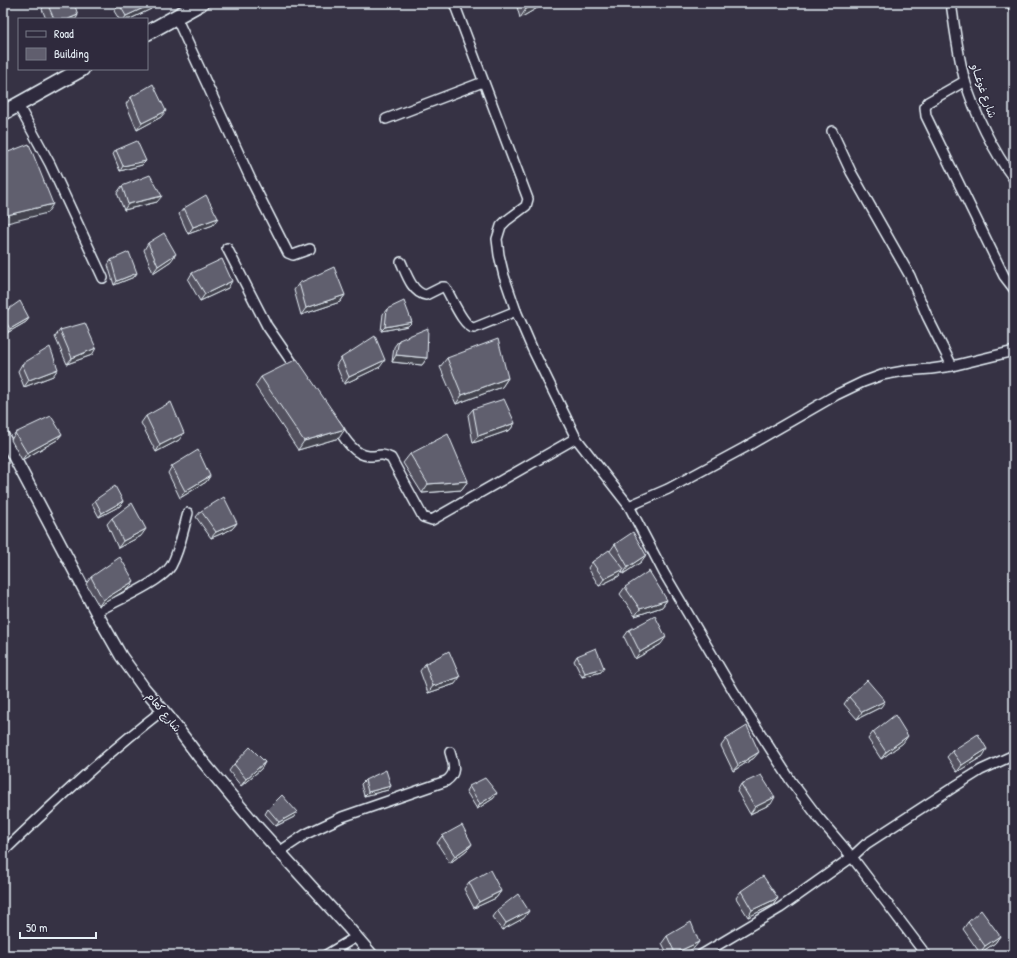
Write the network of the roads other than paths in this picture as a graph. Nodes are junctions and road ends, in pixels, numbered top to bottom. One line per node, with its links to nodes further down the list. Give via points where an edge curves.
1 (201, 3): 6 (main road)
2 (454, 3): 10 (street)
3 (951, 3): 9 (street, شارع غوغــاو)
4 (1012, 3): 5 (street)
5 (1014, 8)
6 (176, 17): 7 (main road); 17 (street, via 251,180 288,253 293,255)
7 (148, 32)
8 (80, 70): 11 (main road)
9 (965, 81): 15 (street, شارع غوغــاو, via 977,113 1003,165); 20 (street, via 928,102 926,116 1004,276)
10 (483, 82): 13 (street); 21 (street, via 528,199 526,206 503,223 497,239 504,276)
11 (18, 105): 12 (main road); 19 (street, via 50,164)
12 (3, 112)
13 (386, 119)
14 (832, 131): 23 (street, via 851,172 910,276)
15 (1014, 179)
16 (227, 248): 24 (street, via 268,326)
17 (310, 249)
18 (401, 262): 21 (street, via 411,284 420,293 426,295 446,287 471,328)
19 (103, 278)
20 (1014, 289)
21 (516, 311): 27 (street)
22 (1014, 351): 23 (street)
23 (952, 366): 28 (street, via 904,371 863,382 668,489)
24 (303, 378)
25 (330, 416): 27 (street, via 358,453 370,456 383,454 391,458 423,517 432,520)
26 (3, 436): 30 (street, شارع كعام)
27 (576, 438): 28 (street)
28 (629, 506): 36 (street, via 664,573 764,740 818,817)
29 (188, 513): 30 (street, via 171,566 159,579)
30 (96, 612): 31 (street, شارع كعام, via 121,656)
31 (163, 710): 34 (street, via 124,740); 35 (street, شارع كعام, via 199,757)
32 (450, 752): 35 (street, via 454,768 451,778 446,781 342,817 306,834)
33 (1014, 755): 36 (street, via 981,770 866,844)
34 (3, 852)
35 (280, 852): 37 (street, شارع كعام)
36 (852, 856): 40 (street, via 780,908); 41 (street)
37 (356, 937): 38 (street); 39 (street, شارع كعام)
38 (326, 955)
39 (372, 955)
40 (701, 955)
41 (926, 955)

